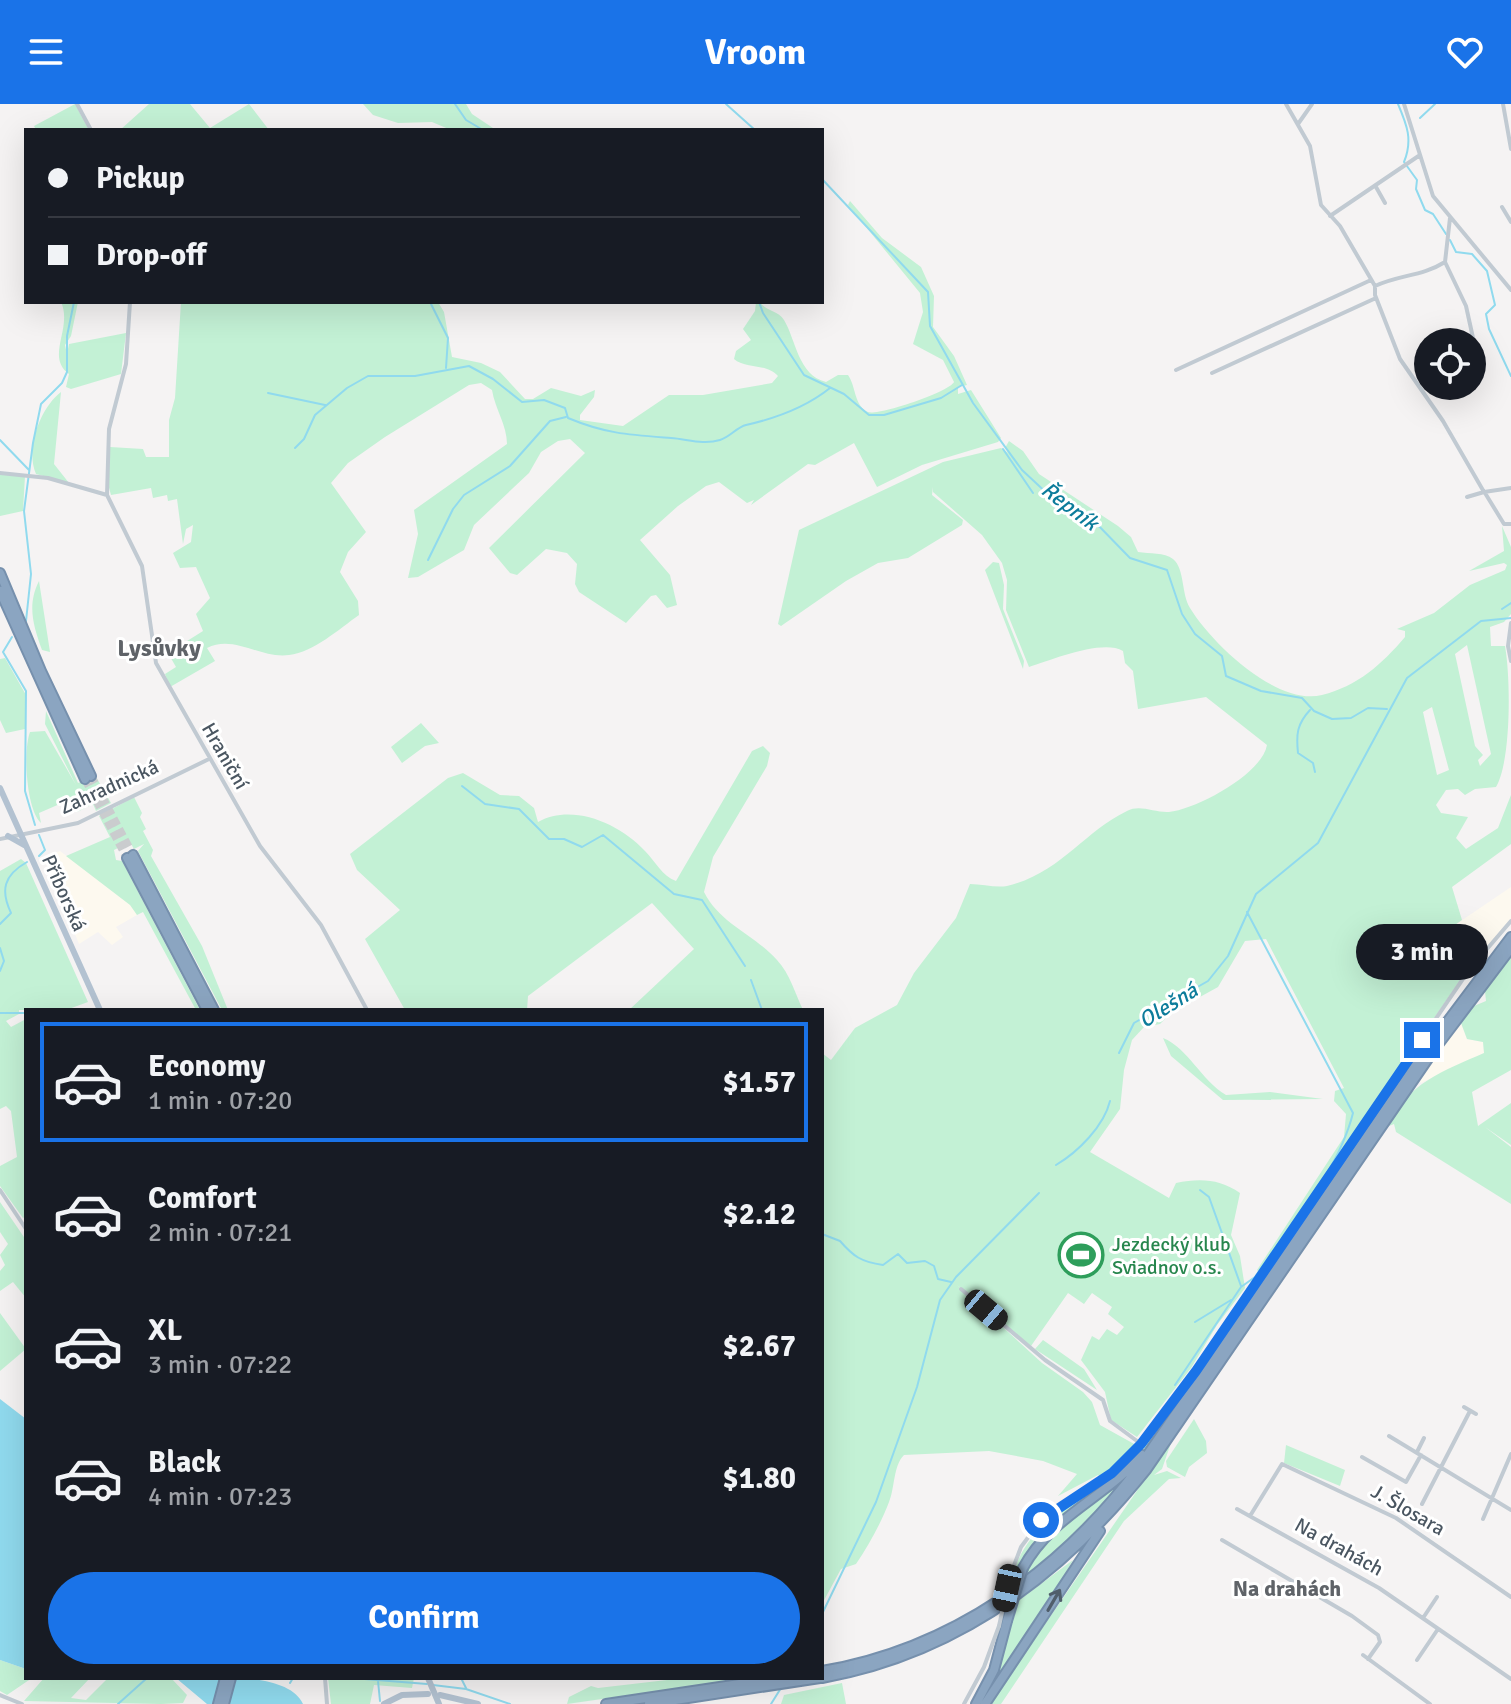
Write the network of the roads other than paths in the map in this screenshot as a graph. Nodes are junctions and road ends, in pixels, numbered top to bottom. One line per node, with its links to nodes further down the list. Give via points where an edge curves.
1 (77, 104): 7 (street)
2 (1286, 104): 6 (street)
3 (1312, 104): 6 (street)
4 (1404, 104): 9 (street)
5 (1503, 104): 8 (street)
6 (1298, 124): 13 (street, via 1310,146 1319,199)
7 (90, 128)
8 (1511, 149)
9 (1420, 155): 10 (street); 14 (street, via 1433,196)
10 (1376, 187): 11 (street); 13 (street)
11 (1385, 203)
12 (1502, 207): 15 (street)
13 (1330, 216): 17 (street)
14 (1450, 218): 16 (street); 19 (street)
15 (1511, 222)
16 (1445, 262): 18 (street); 22 (street)
17 (1371, 280): 18 (street); 23 (street)
18 (1375, 286): 20 (street)
19 (1511, 290)
20 (1376, 298): 24 (street); 27 (street, via 1400,359)
21 (130, 304): 28 (street, via 126,364 109,429)
22 (1471, 328)
23 (1176, 370)
24 (1212, 373)
25 (0, 473): 28 (street)
26 (1511, 488): 27 (street)
27 (1484, 493): 29 (street); 30 (street, via 1504,524)
28 (107, 495): 35 (street, Hraniční, via 142,566 156,663)
29 (1467, 497)
30 (1511, 524)
31 (0, 573): 32 (highway, via 88,777)
32 (0, 591)
33 (1511, 623): 34 (street)
34 (1511, 661)
35 (209, 759): 37 (street, Zahradnická, via 78,823); 47 (street, Hraniční, via 260,846 321,925)
36 (0, 788): 37 (main road, Příborská)
37 (20, 833): 38 (street, Zahradnická); 40 (main road, Příborská)
38 (8, 836): 39 (street, Zahradnická); 40 (main road)
39 (0, 839)
40 (26, 847): 44 (main road, Příborská)
41 (1511, 921): 57 (street, via 1469,970)
42 (1511, 937): 54 (highway, via 1429,1046)
43 (1511, 948): 64 (highway, via 1434,1050)
44 (99, 1008)
45 (206, 1008): 46 (highway, via 130,856)
46 (213, 1008)
47 (366, 1008)
48 (0, 1190): 49 (street)
49 (24, 1226)
50 (961, 1289): 57 (street, via 1045,1360 1103,1400 1110,1421)
51 (1464, 1407): 52 (street)
52 (1470, 1411): 53 (street); 61 (street)
53 (1476, 1414)
54 (1173, 1418): 75 (highway, bridge, via 1125,1473 1046,1534 1023,1568); 78 (highway, via 1094,1523 1020,1587 925,1640)
55 (1389, 1436): 58 (street)
56 (1424, 1438): 58 (street)
57 (1141, 1444): 75 (street, bridge, via 1112,1473 1041,1520 1021,1547 1010,1576)
58 (1419, 1454): 60 (street, via 1406,1482); 61 (street)
59 (1511, 1454): 62 (street)
60 (1362, 1457)
61 (1442, 1466): 62 (street); 63 (street)
62 (1490, 1497): 68 (street); 70 (street)
63 (1426, 1498): 65 (street); 66 (street)
64 (1121, 1501): 79 (highway, via 1048,1574 983,1618 913,1652); 101 (highway, one-way to 64)
65 (1432, 1501)
66 (1422, 1504)
67 (1237, 1509): 69 (street, Na drahách)
68 (1511, 1510)
69 (1250, 1516): 73 (street, J. Šlosara, via 1282,1464 1396,1518); 74 (street, Na drahách)
70 (1483, 1519)
71 (1222, 1540): 102 (street, via 1378,1635 1380,1642 1366,1657)
72 (1437, 1597): 74 (street)
73 (1511, 1597)
74 (1423, 1618): 76 (street, Na drahách)
75 (1003, 1624): 99 (street); 100 (highway, via 998,1660)
76 (1438, 1629): 77 (street); 80 (street, Na drahách)
77 (1417, 1660)
78 (824, 1671)
79 (824, 1677)
80 (1511, 1679)
81 (227, 1680): 91 (highway)
82 (228, 1680): 92 (highway)
83 (325, 1680): 93 (street)
84 (427, 1680): 95 (main road, bridge)
85 (801, 1680): 86 (highway)
86 (781, 1682): 97 (highway); 98 (highway)
87 (428, 1694): 94 (main road, via 402,1695)
88 (0, 1695): 90 (street)
89 (440, 1695): 96 (main road)
90 (18, 1703)
91 (218, 1704)
92 (224, 1704)
93 (327, 1704)
94 (384, 1704)
95 (438, 1704)
96 (478, 1704)
97 (606, 1704)
98 (649, 1704)
99 (964, 1704)
100 (976, 1704)
101 (985, 1704)
102 (1430, 1704)

